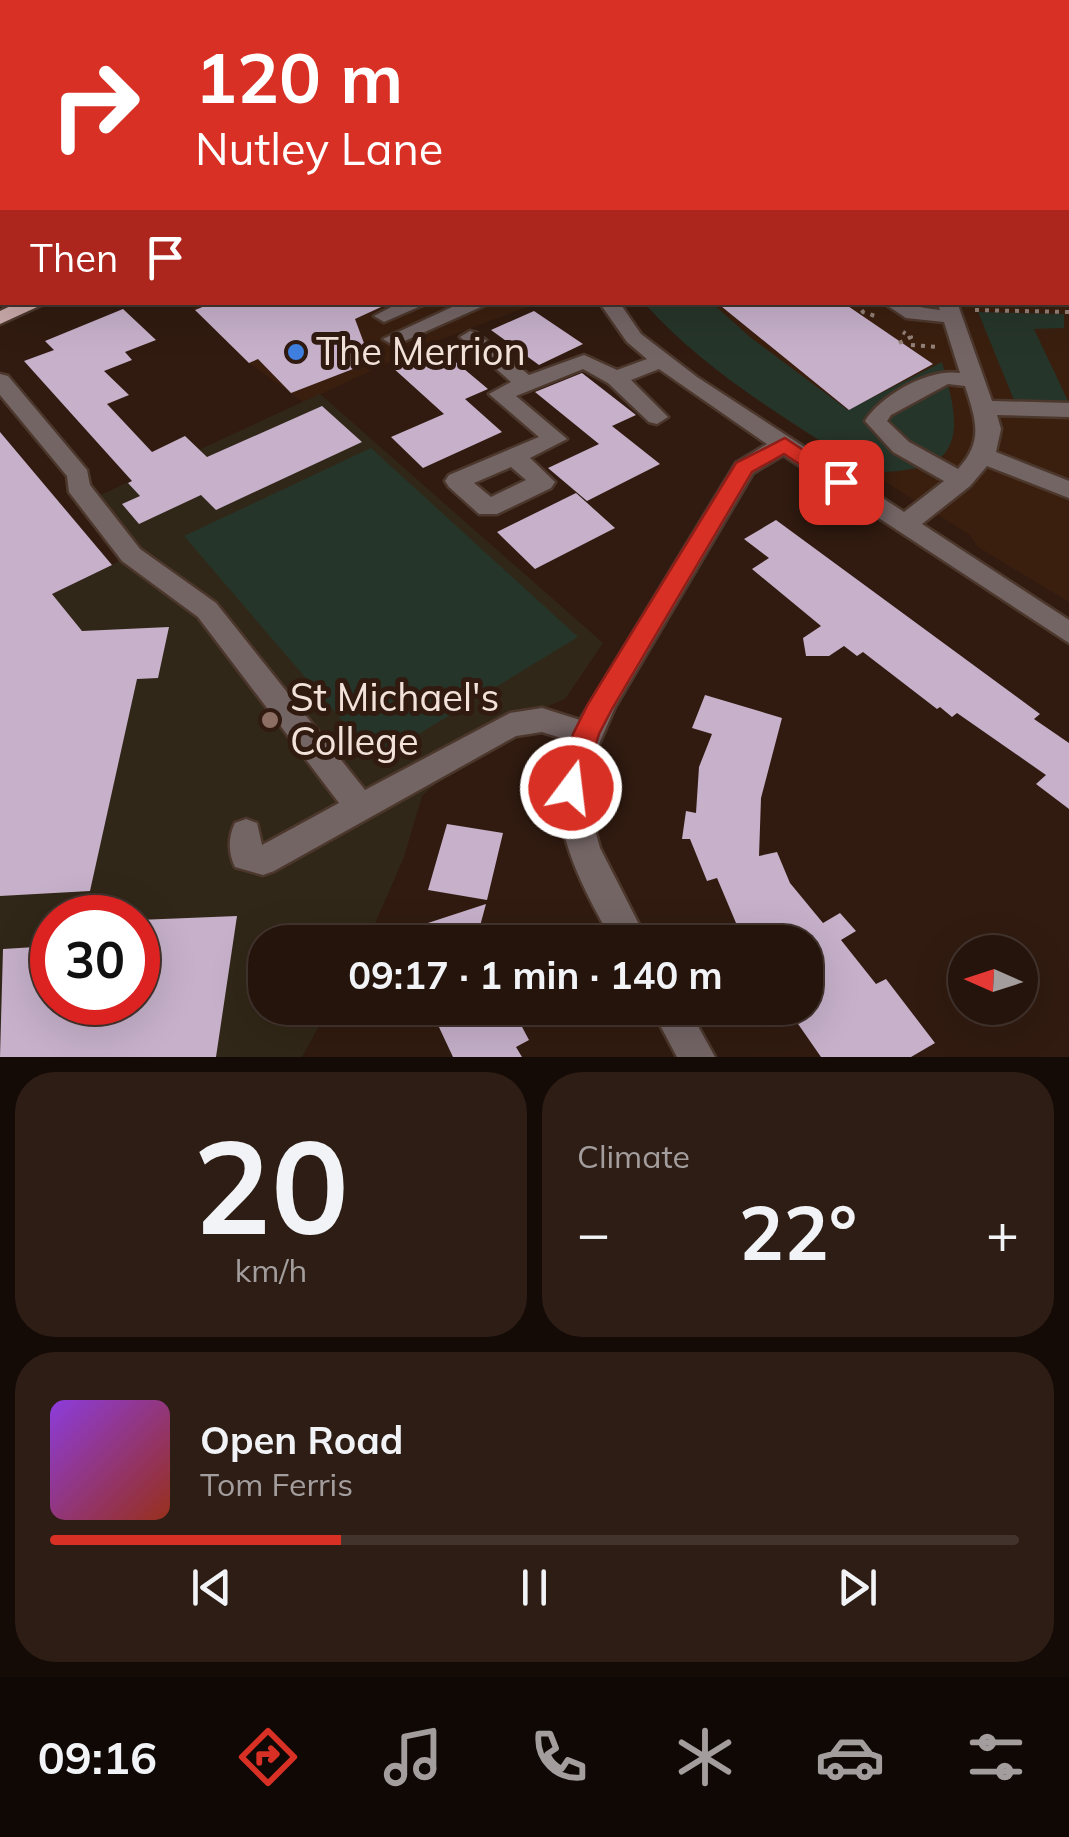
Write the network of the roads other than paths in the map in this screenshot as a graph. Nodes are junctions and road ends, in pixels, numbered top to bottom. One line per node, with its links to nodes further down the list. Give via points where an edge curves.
1 (31, 305): 8 (main road)
2 (412, 305): 7 (street)
3 (475, 305): 10 (street)
4 (611, 305): 11 (street)
5 (898, 306): 6 (street)
6 (957, 310): 13 (street)
7 (384, 316)
8 (0, 318)
9 (470, 337): 15 (street)
10 (393, 339)
11 (660, 360): 12 (street); 19 (street)
12 (616, 378): 15 (street, via 584,362); 18 (street)
13 (973, 381): 16 (street); 22 (street, via 944,377 883,410 876,421 884,433)
14 (0, 382): 27 (street, via 79,475 78,486 131,555 207,610)
15 (526, 383): 21 (street, via 500,394 555,440)
16 (985, 408): 17 (street); 20 (street, via 990,429)
17 (1069, 410)
18 (657, 417)
19 (785, 444): 24 (street); 26 (street, via 744,468)
20 (983, 456): 22 (street); 23 (street)
21 (514, 457)
22 (962, 480): 24 (street)
23 (1069, 490)
24 (907, 523): 25 (street)
25 (1069, 633)
26 (586, 734): 27 (street, via 542,720 510,725); 29 (street, via 572,808)
27 (361, 808): 28 (street, via 263,861 246,857)
28 (246, 833)
29 (621, 925)
30 (678, 1025): 31 (street)
31 (697, 1057)

